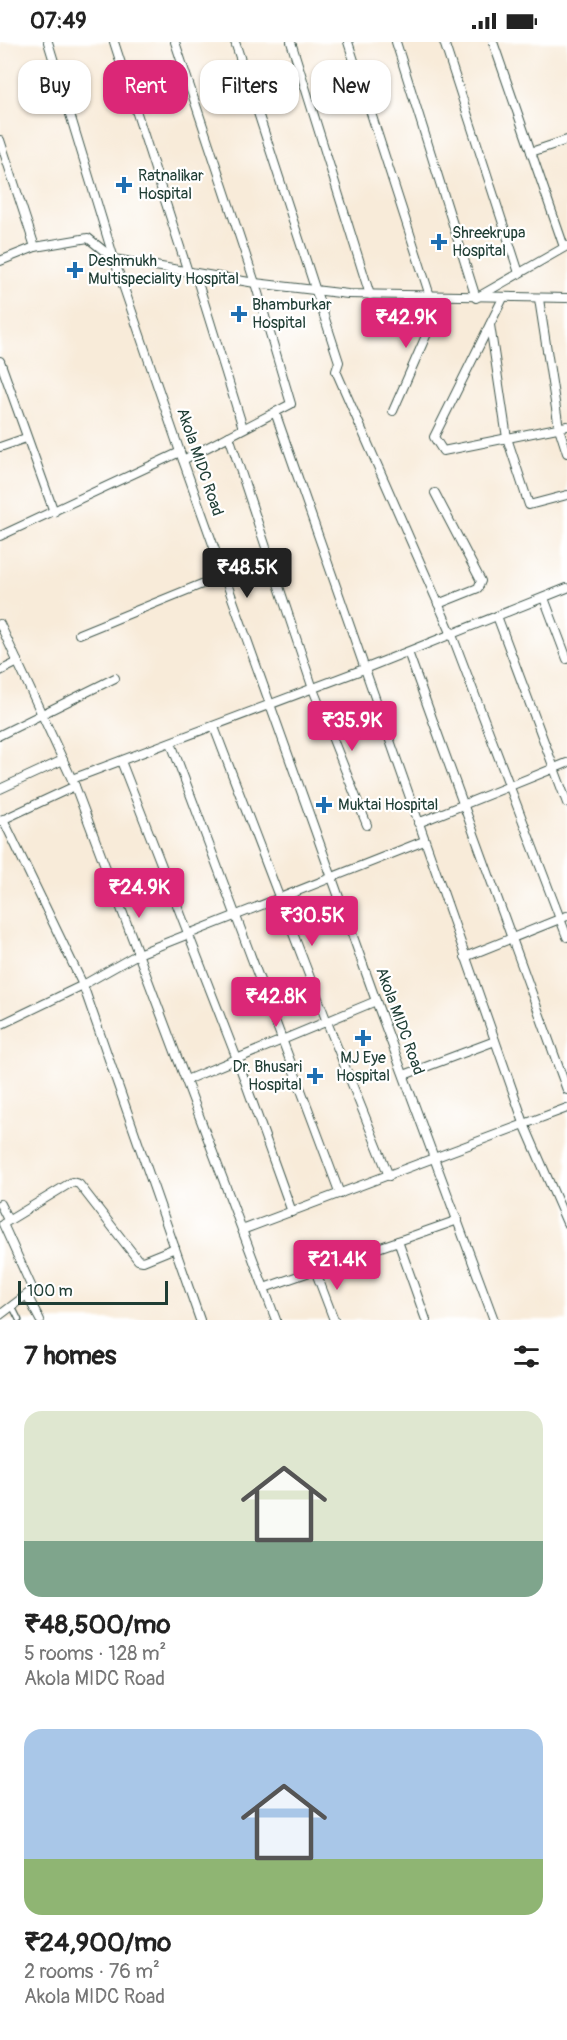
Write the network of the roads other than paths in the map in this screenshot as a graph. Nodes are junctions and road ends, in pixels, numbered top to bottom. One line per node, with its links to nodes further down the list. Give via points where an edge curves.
1 (48, 42): 15 (street, Akola MIDC Road)
2 (114, 42): 17 (street)
3 (175, 42): 19 (street)
4 (235, 42): 20 (street)
5 (291, 42): 21 (street)
6 (348, 42): 22 (street)
7 (396, 42): 24 (street)
8 (444, 42): 18 (street)
9 (493, 42): 12 (street)
10 (0, 140): 14 (street)
11 (567, 140): 12 (street)
12 (531, 152): 13 (street)
13 (566, 246): 18 (street)
14 (35, 247): 15 (street, via 88,238); 16 (street)
15 (114, 259): 17 (street); 40 (street, Akola MIDC Road)
16 (0, 261)
17 (191, 272): 19 (street); 34 (street)
18 (519, 273): 24 (street)
19 (255, 283): 20 (street); 32 (street, via 291,404)
20 (316, 291): 21 (street); 48 (street, via 339,362 336,371)
21 (370, 295): 22 (street)
22 (430, 296): 23 (street)
23 (443, 297): 24 (street); 31 (street)
24 (476, 298): 25 (street)
25 (503, 298): 27 (street); 28 (street)
26 (567, 298): 27 (street)
27 (539, 299): 33 (street)
28 (490, 325): 37 (street); 37 (street, via 434,438 443,451)
29 (0, 361): 30 (street)
30 (2, 376): 36 (street)
31 (393, 411)
32 (275, 412): 34 (street); 56 (street)
33 (563, 427): 37 (street); 39 (street)
34 (243, 428): 35 (street)
35 (229, 436): 40 (street); 59 (street)
36 (26, 438): 38 (street); 43 (street)
37 (507, 438): 42 (street, via 530,505)
38 (0, 447)
39 (567, 453)
40 (182, 456): 43 (street); 45 (street, Akola MIDC Road)
41 (435, 493): 48 (street, via 481,581 478,588)
42 (567, 495)
43 (54, 512): 44 (street)
44 (0, 536)
45 (224, 575): 51 (street); 60 (street, Akola MIDC Road)
46 (567, 588): 47 (street)
47 (544, 598): 49 (street); 54 (street)
48 (438, 604): 52 (street)
49 (497, 616): 52 (street); 68 (street)
50 (0, 624): 55 (street)
51 (79, 634)
52 (452, 634): 53 (street); 70 (street)
53 (408, 652): 56 (street); 73 (street)
54 (567, 659)
55 (18, 662): 57 (street); 61 (street)
56 (364, 669): 59 (street); 75 (street)
57 (0, 671)
58 (115, 678): 61 (street)
59 (314, 689): 60 (street); 76 (street)
60 (271, 705): 62 (street); 78 (street, Akola MIDC Road)
61 (43, 716): 63 (street); 65 (street)
62 (214, 727): 64 (street); 79 (street)
63 (0, 735)
64 (171, 743): 66 (street); 80 (street)
65 (63, 760): 69 (street); 71 (street)
66 (121, 761): 69 (street); 82 (street)
67 (567, 764): 68 (street)
68 (554, 769): 70 (street); 72 (street)
69 (74, 783): 74 (street); 85 (street)
70 (510, 786): 73 (street); 81 (street)
71 (0, 789)
72 (567, 803)
73 (464, 805): 75 (street); 84 (street)
74 (2, 820): 87 (street)
75 (418, 823): 77 (street)
76 (367, 825)
77 (424, 841): 78 (street); 86 (street)
78 (332, 877): 79 (street); 88 (street, Akola MIDC Road)
79 (279, 898): 80 (street); 89 (street)
80 (234, 916): 82 (street); 91 (street)
81 (563, 917): 83 (street); 84 (street)
82 (187, 934): 85 (street); 93 (street)
83 (567, 937)
84 (511, 938): 86 (street); 96 (street)
85 (138, 954): 87 (street); 95 (street)
86 (465, 957): 92 (street)
87 (83, 985): 90 (street); 109 (street)
88 (376, 1001): 89 (street); 94 (street, Akola MIDC Road)
89 (327, 1022): 91 (street); 100 (street)
90 (0, 1025)
91 (282, 1040): 93 (street); 101 (street)
92 (495, 1041): 94 (street); 98 (street)
93 (237, 1059): 95 (street); 103 (street)
94 (404, 1075): 99 (street, Akola MIDC Road)
95 (186, 1080): 107 (street)
96 (567, 1090)
97 (567, 1108): 98 (street)
98 (525, 1126): 99 (street); 106 (street)
99 (436, 1159): 100 (street); 105 (street, Akola MIDC Road)
100 (389, 1176): 101 (street)
101 (340, 1194): 103 (street)
102 (0, 1204): 104 (street)
103 (292, 1212): 107 (street)
104 (8, 1220): 109 (street, via 75,1181 138,1260 143,1262); 112 (street, via 2,1226 33,1288)
105 (458, 1220): 108 (street); 121 (street, Akola MIDC Road)
106 (567, 1223)
107 (242, 1230): 111 (street)
108 (398, 1241): 110 (street); 120 (street)
109 (175, 1248): 117 (street)
110 (315, 1270): 111 (street); 119 (street)
111 (264, 1288): 118 (street)
112 (27, 1295): 113 (street); 116 (street)
113 (12, 1306): 114 (street); 115 (lane)
114 (0, 1315)
115 (19, 1320)
116 (40, 1320)
117 (200, 1320)
118 (276, 1320)
119 (334, 1320)
120 (426, 1320)
121 (494, 1320)

